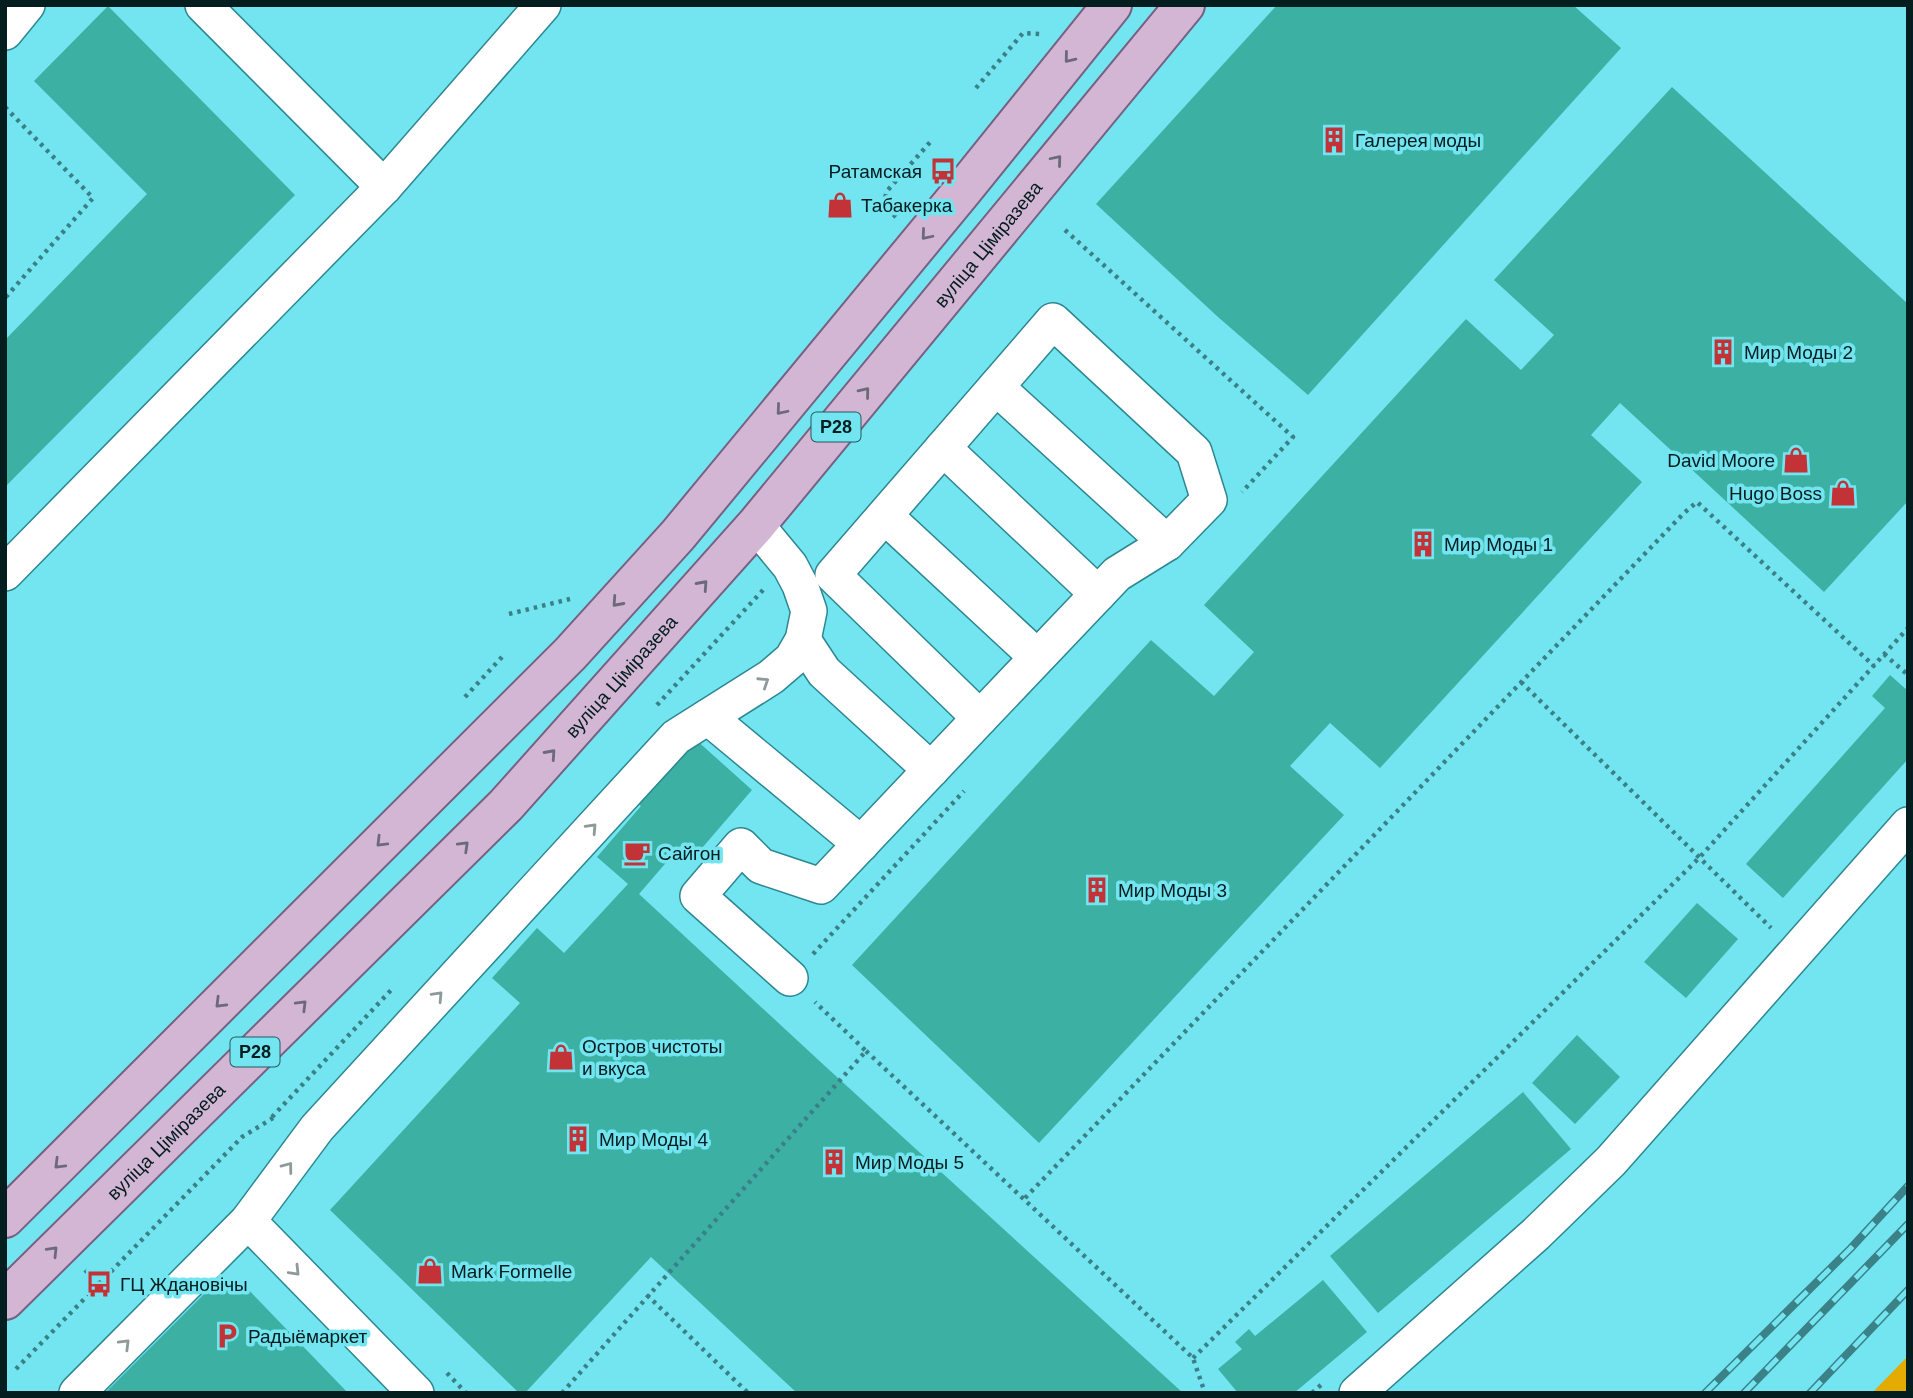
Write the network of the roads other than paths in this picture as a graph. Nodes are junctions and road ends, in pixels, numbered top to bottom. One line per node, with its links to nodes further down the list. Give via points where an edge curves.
1 (27, 5): 6 (lane)
2 (203, 5): 7 (lane)
3 (544, 5): 7 (lane)
4 (1112, 5): 23 (main road, Р28, one-way to 23, via 687,525 570,654)
5 (1185, 5): 11 (main road, вуліца Ціміразева / Р28, one-way to 5)
6 (5, 32)
7 (384, 187): 13 (lane)
8 (996, 387): 9 (lane); 12 (lane); 12 (lane, via 1053,321 1194,452 1209,500)
9 (943, 448): 10 (lane); 14 (lane)
10 (885, 516): 16 (lane); 18 (lane, via 833,575)
11 (756, 524): 15 (lane, via 800,584 809,611); 25 (main road, вуліца Ціміразева / Р28, one-way to 11, via 506,806)
12 (1167, 543): 14 (lane, via 1117,574)
13 (5, 573)
14 (1098, 594): 16 (lane)
15 (803, 640): 17 (lane, one-way to 15, via 771,677 792,659); 19 (lane, via 824,671)
16 (1037, 657): 18 (lane)
17 (708, 717): 21 (lane); 24 (lane, one-way to 17, via 317,1128 676,737)
18 (980, 718): 19 (lane)
19 (931, 770): 21 (lane)
20 (1908, 825): 28 (lane, via 1611,1161)
21 (861, 845): 22 (lane, via 821,887 761,866 741,846 698,896)
22 (790, 978)
23 (5, 1218)
24 (248, 1222): 26 (lane, one-way to 24); 27 (lane, one-way to 27)
25 (5, 1300)
26 (77, 1393)
27 (416, 1393)
28 (1357, 1393)

